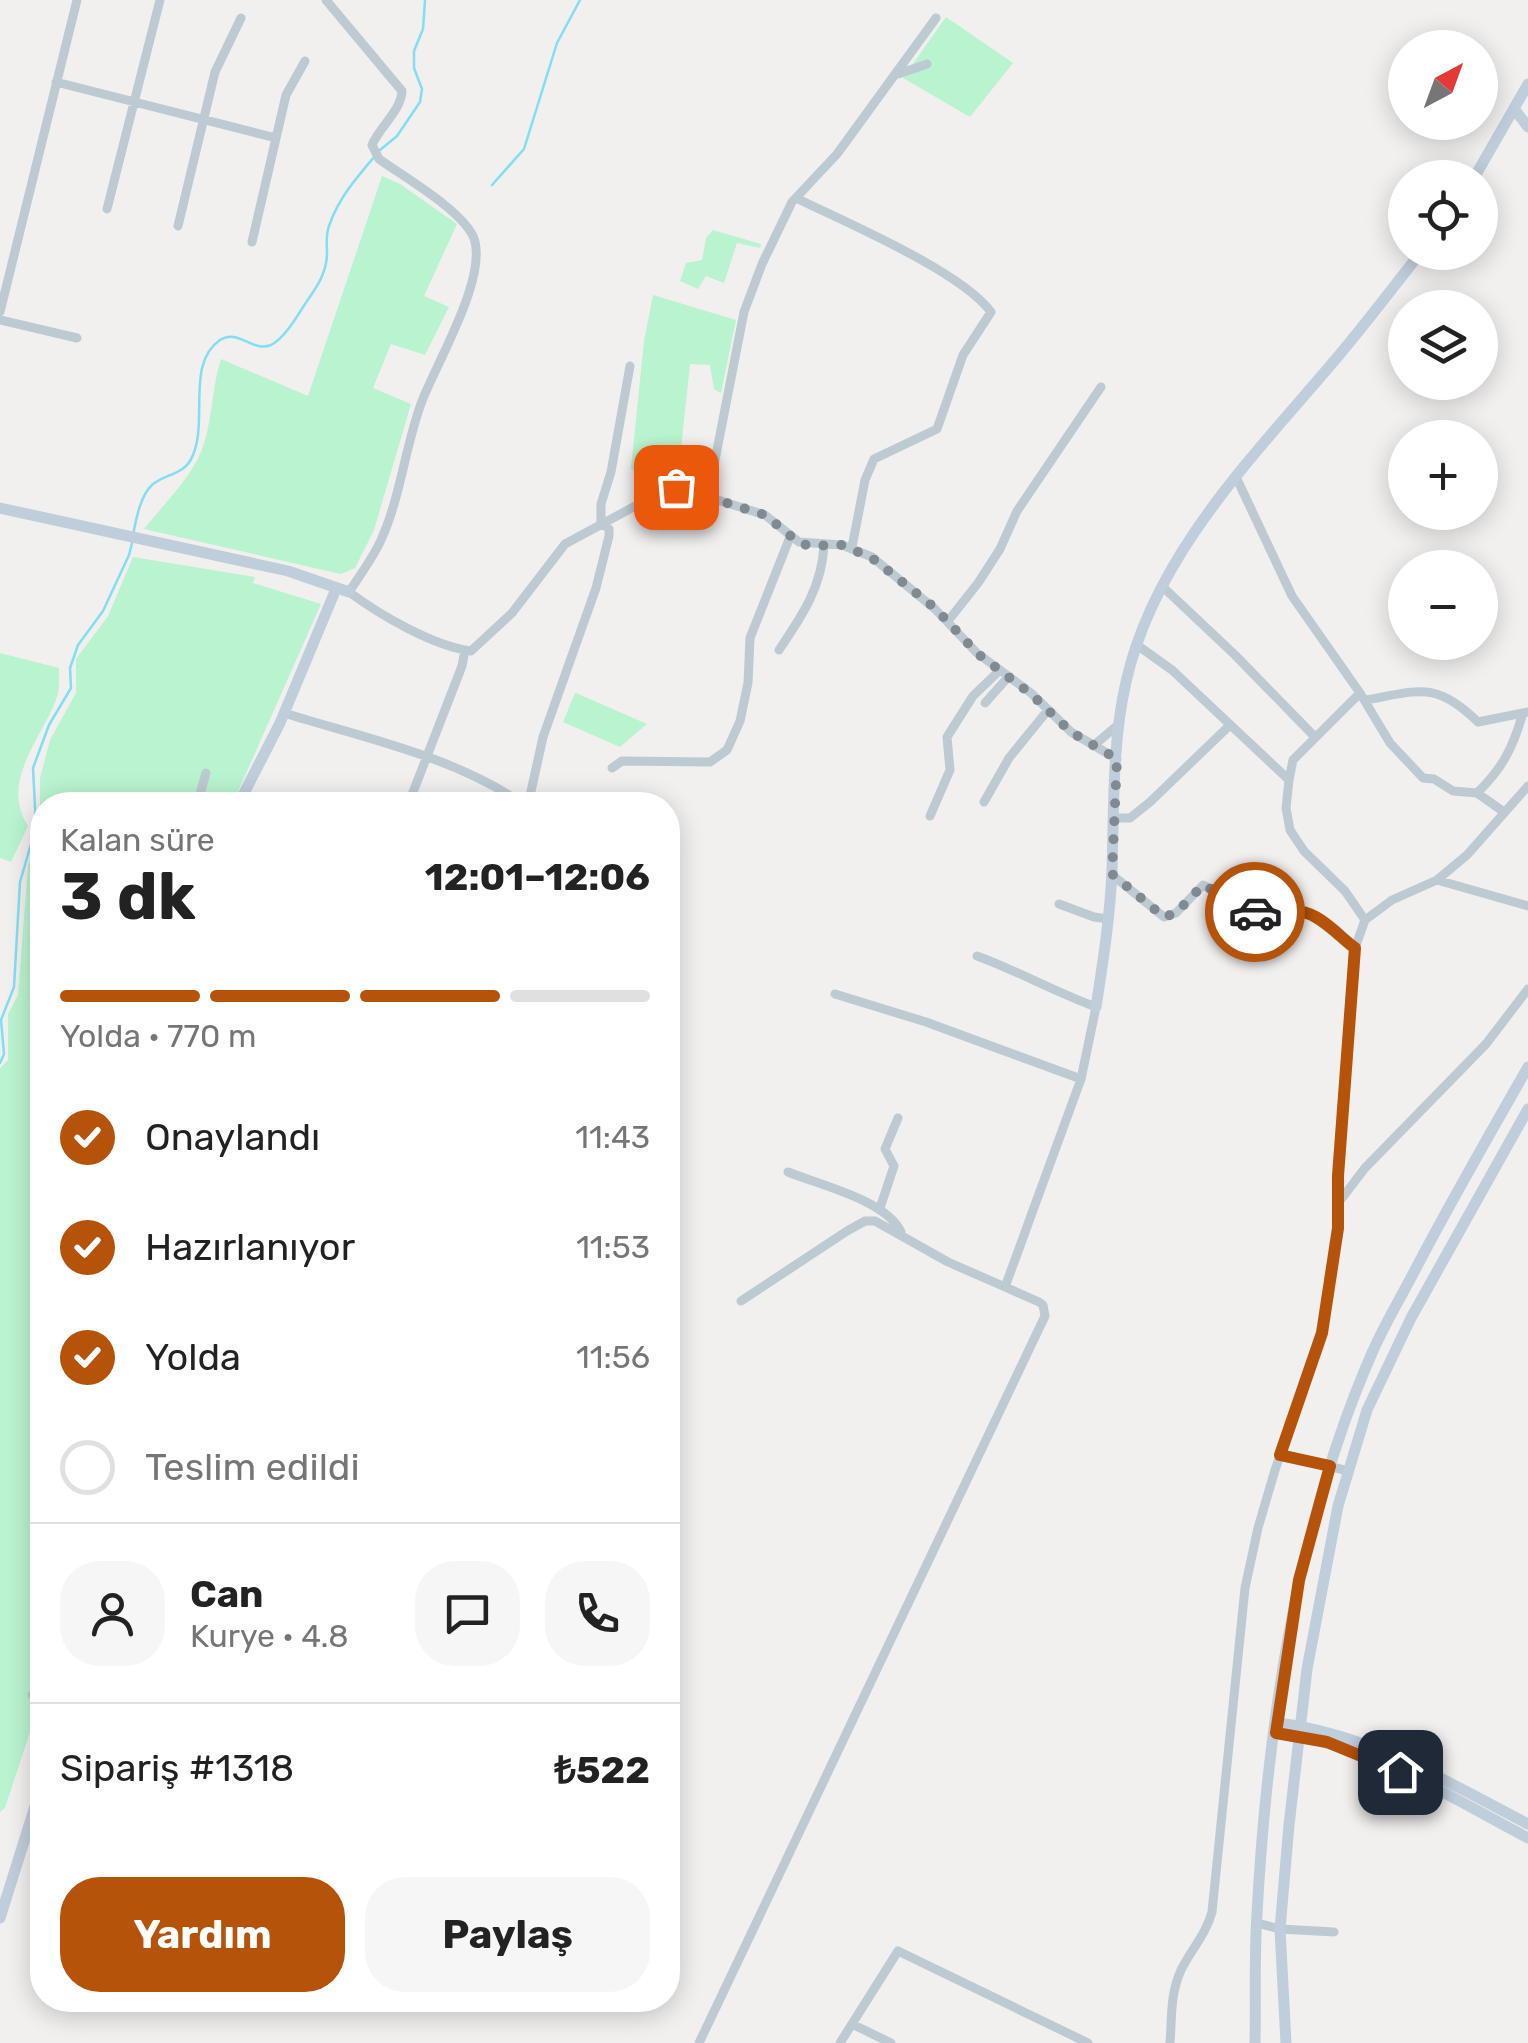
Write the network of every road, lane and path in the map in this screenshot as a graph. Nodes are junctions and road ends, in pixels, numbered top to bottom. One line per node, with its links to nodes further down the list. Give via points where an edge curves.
1 (76, 0): 9 (street)
2 (160, 0): 11 (street)
3 (326, 0): 35 (street, via 402,91 372,145 379,159 462,220 478,261 422,402 380,543)
4 (241, 18): 13 (street, via 214,72)
5 (936, 18): 8 (street)
6 (305, 60): 15 (street, via 286,96)
7 (927, 64): 8 (street)
8 (896, 74): 17 (street, via 838,154)
9 (56, 82): 11 (street); 22 (street)
10 (1528, 84): 12 (street)
11 (134, 102): 13 (street); 18 (street)
12 (1515, 110): 14 (street); 16 (street)
13 (203, 120): 15 (street); 19 (street)
14 (1528, 126)
15 (276, 138): 20 (street)
16 (1485, 160)
17 (796, 198): 28 (street, via 744,312); 33 (street, via 924,262 991,312 963,354 938,428 874,459)
18 (107, 209)
19 (178, 226)
20 (252, 242)
21 (1405, 270): 27 (street)
22 (0, 312)
23 (0, 320): 24 (street)
24 (76, 338)
25 (630, 366): 30 (street)
26 (1100, 387): 36 (street, via 1017,511 986,572)
27 (1236, 477): 34 (street); 41 (street, via 1292,596)
28 (708, 496): 30 (street, via 666,488); 31 (street, via 765,515)
29 (0, 508): 35 (street)
30 (600, 522): 38 (street, via 566,544 512,613); 60 (street, via 609,532 601,571)
31 (790, 537): 32 (street); 52 (street, via 750,638 748,683 728,750 710,762 622,761)
32 (824, 545): 33 (street); 39 (street, via 816,587)
33 (852, 548): 36 (street, via 896,575)
34 (1164, 588): 37 (street); 48 (street)
35 (343, 590): 38 (street); 44 (street)
36 (948, 621): 40 (street)
37 (1137, 645): 46 (street); 47 (street)
38 (465, 650): 50 (street)
39 (780, 650)
40 (1005, 673): 42 (street); 43 (street); 64 (street, via 973,696 947,737 950,770)
41 (1362, 696): 45 (street, via 1436,692 1486,723); 48 (street); 61 (street, via 1390,743 1422,778)
42 (986, 703)
43 (1048, 710): 49 (street); 62 (street)
44 (284, 712): 50 (street); 57 (street)
45 (1526, 712): 61 (street, via 1510,755)
46 (1120, 724): 49 (street); 51 (street)
47 (1230, 724): 54 (street); 65 (street, via 1150,802 1130,818)
48 (1314, 736): 54 (street, via 1293,760)
49 (1093, 746): 51 (street)
50 (427, 757): 58 (street); 59 (street)
51 (1117, 759): 65 (street)
52 (612, 768)
53 (206, 773): 56 (street)
54 (1289, 780): 71 (street, via 1290,830)
55 (1528, 786): 63 (street)
56 (201, 792)
57 (244, 792)
58 (413, 792)
59 (503, 792)
60 (529, 792)
61 (1477, 792): 63 (street)
62 (984, 802)
63 (1504, 812): 67 (street)
64 (930, 816)
65 (1113, 818): 66 (street)
66 (1112, 874): 70 (street); 72 (street, via 1164,917 1203,885 1276,918 1309,914)
67 (1436, 880): 69 (street); 71 (street)
68 (1059, 904): 70 (street)
69 (1528, 906)
70 (1108, 918): 76 (street)
71 (1365, 920): 72 (street)
72 (1355, 948): 82 (street)
73 (977, 956): 76 (street)
74 (1528, 989): 82 (street)
75 (836, 994): 78 (street)
76 (1096, 1007): 78 (street)
77 (1528, 1067): 88 (street, via 1373,1350)
78 (1081, 1079): 85 (street)
79 (1528, 1109): 89 (street, via 1411,1318)
80 (898, 1118): 83 (street, via 885,1150 894,1166)
81 (788, 1172): 83 (street)
82 (1338, 1204): 87 (street, via 1322,1333)
83 (880, 1208): 84 (street)
84 (902, 1235): 85 (street); 86 (street, via 876,1220 865,1222)
85 (1004, 1287): 100 (street, via 1039,1302 1046,1316)
86 (740, 1301)
87 (1280, 1455): 88 (street); 104 (street, via 1246,1588 1212,1912 1172,1998)
88 (1330, 1466): 89 (street); 90 (street, via 1299,1580)
89 (1348, 1471): 91 (street, via 1323,1576)
90 (1276, 1728): 91 (street); 96 (street)
91 (1300, 1730): 93 (street, via 1392,1753); 94 (street, via 1372,1758); 97 (street)
92 (30, 1822): 95 (street)
93 (1528, 1824)
94 (1528, 1838)
95 (0, 1918)
96 (1257, 1923): 97 (street); 105 (street)
97 (1280, 1929): 98 (street); 106 (street)
98 (1334, 1932)
99 (852, 2024): 101 (street); 102 (street); 103 (street, via 898,1951)
100 (699, 2043)
101 (840, 2043)
102 (891, 2043)
103 (1088, 2043)
104 (1170, 2043)
105 (1256, 2043)
106 (1286, 2043)

